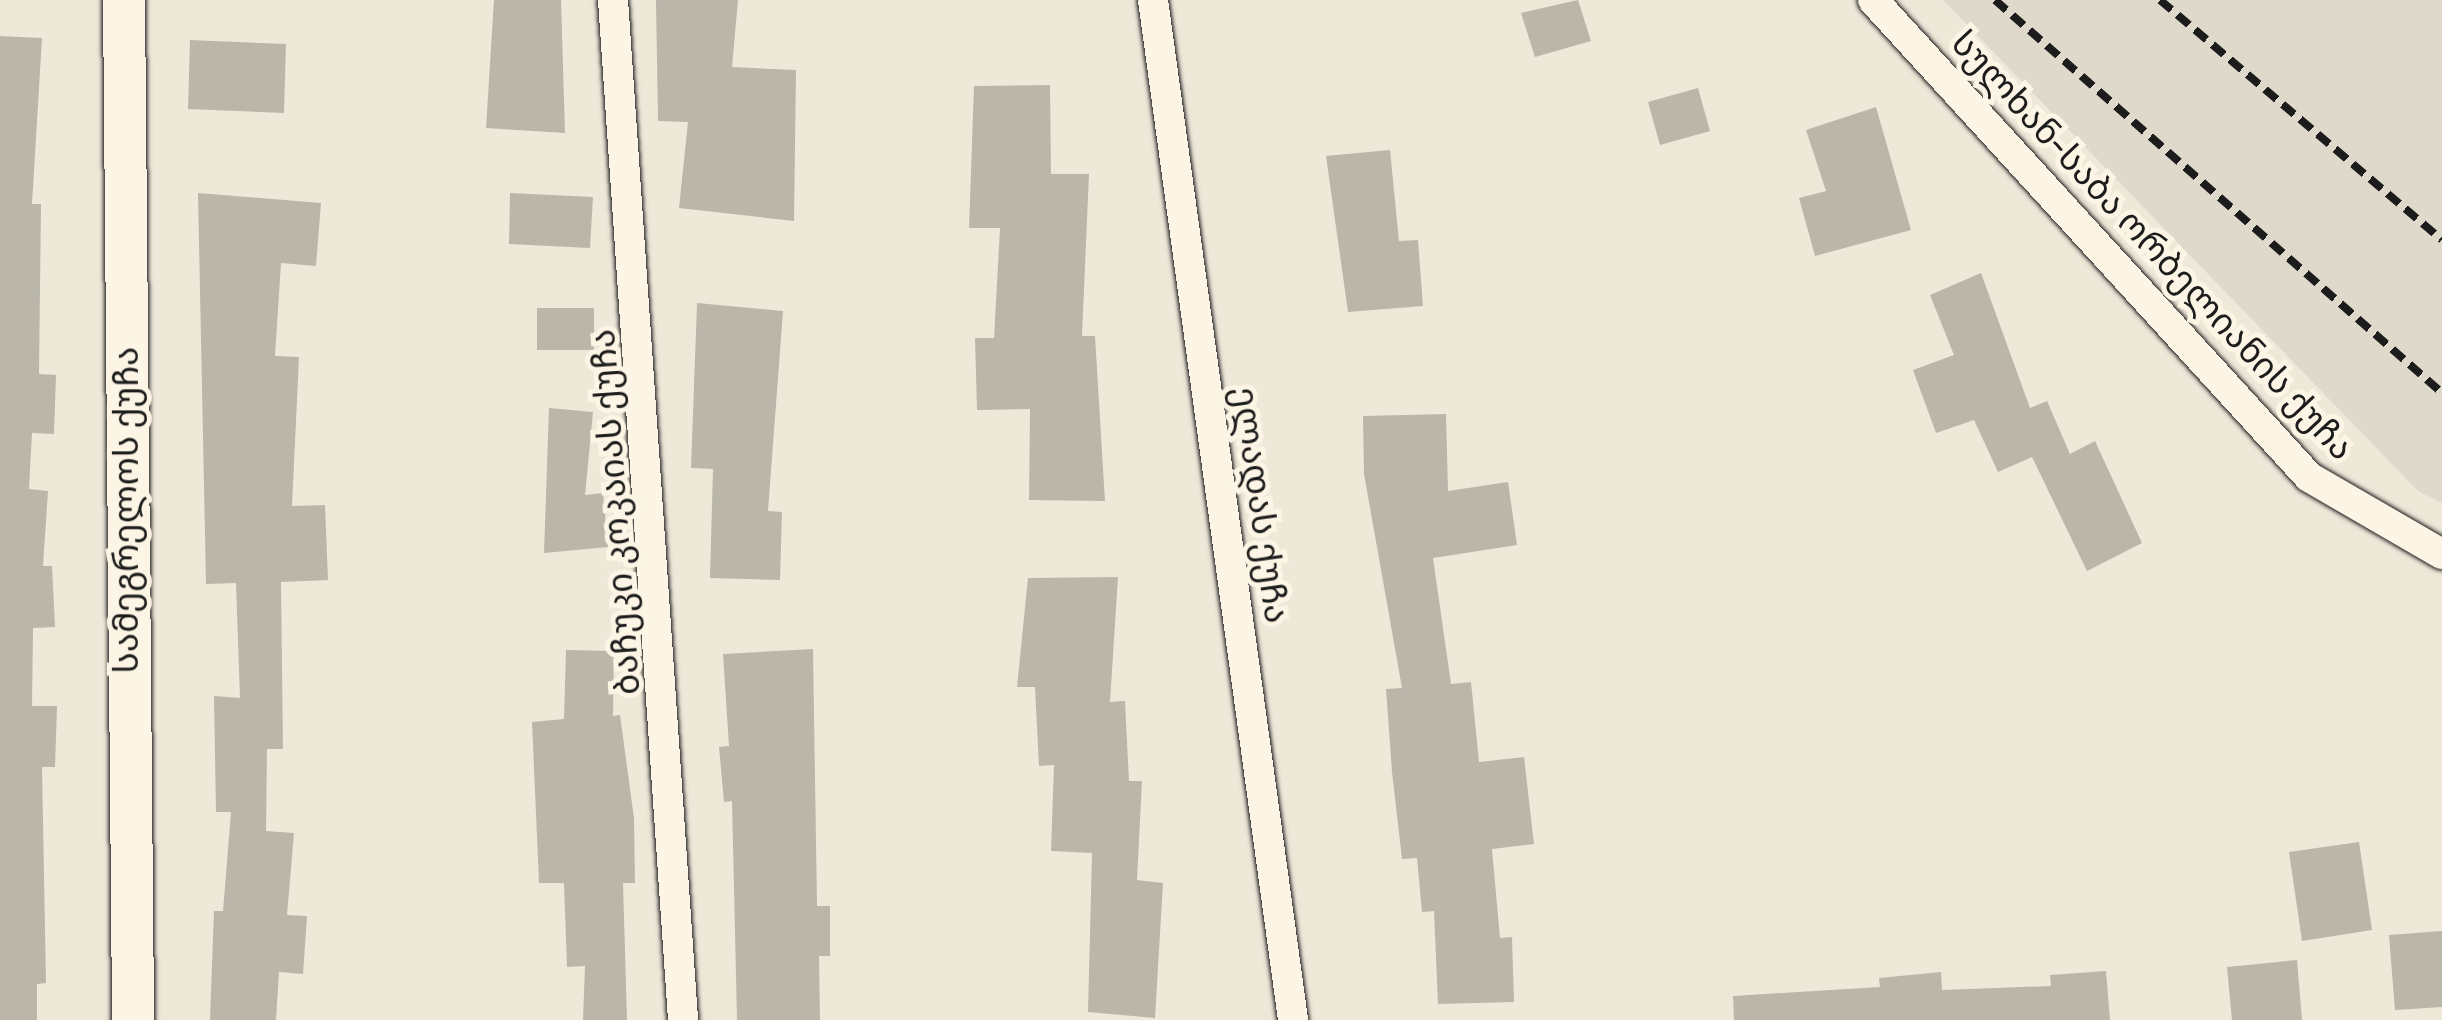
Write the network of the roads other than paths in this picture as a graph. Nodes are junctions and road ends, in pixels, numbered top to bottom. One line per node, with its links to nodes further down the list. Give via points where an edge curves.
1 (124, 0): 6 (main road, სამეგრელოს ქუჩა)
2 (613, 0): 7 (street, ბაჩუკი კოკაიას ქუჩა)
3 (1154, 0): 8 (street, ელადას ქუჩა)
4 (1874, 0): 5 (street, სულხან-საბა ორბელიანის ქუჩა, via 2309,478)
5 (2442, 554)
6 (133, 1020)
7 (683, 1020)
8 (1293, 1020)

